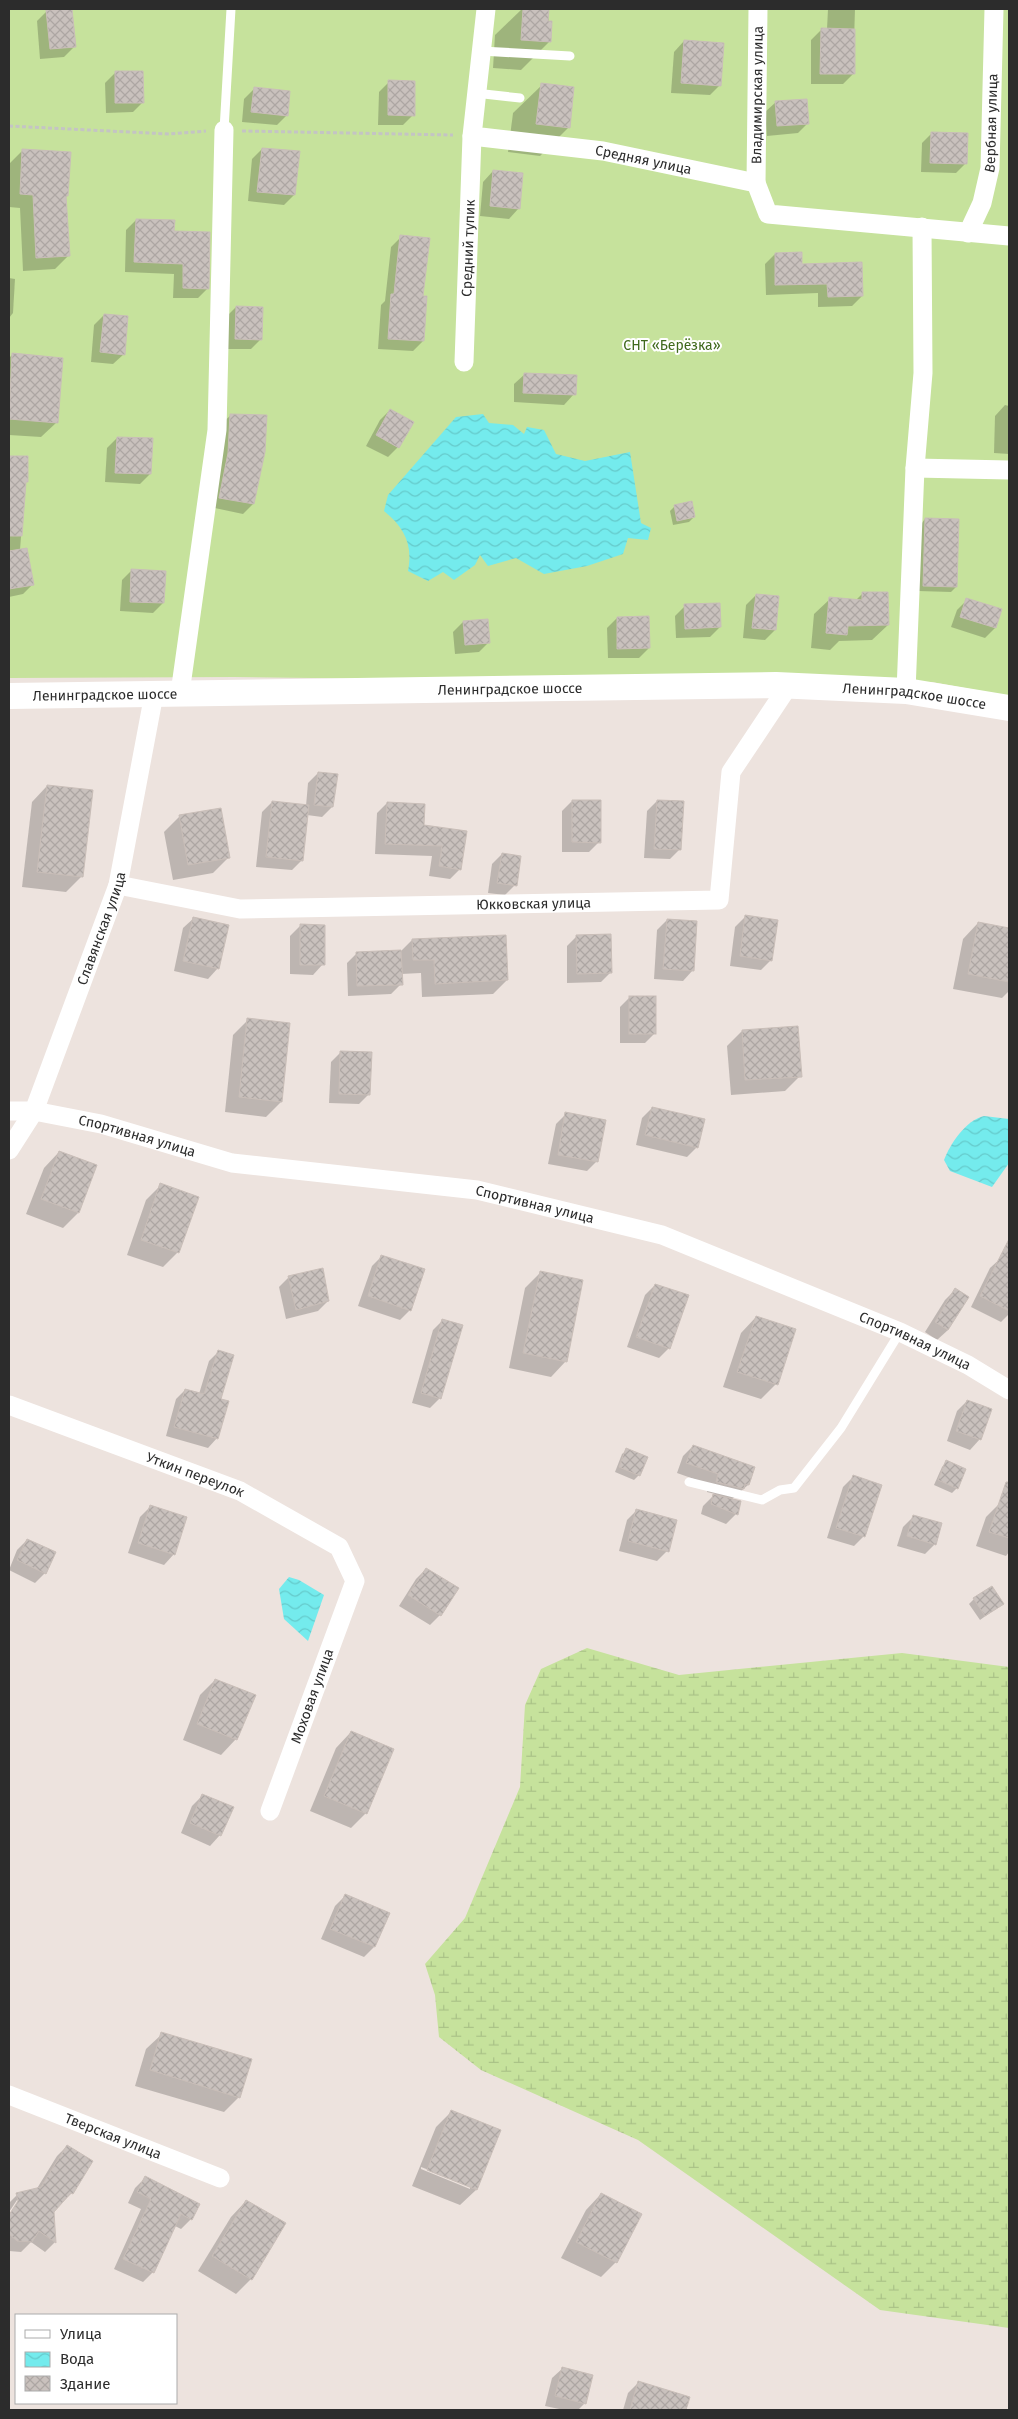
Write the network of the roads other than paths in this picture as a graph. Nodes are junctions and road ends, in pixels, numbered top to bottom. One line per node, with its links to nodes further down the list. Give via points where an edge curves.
1 (231, 9): 9 (lane)
2 (486, 9): 5 (street)
3 (758, 9): 11 (street, Владимирская улица)
4 (994, 9): 13 (street, Вербная улица, via 990,168 982,203)
5 (480, 51): 6 (lane); 7 (street)
6 (570, 56)
7 (475, 93): 8 (lane); 10 (street)
8 (520, 98)
9 (224, 130): 20 (street, via 217,430)
10 (472, 136): 11 (street, Средняя улица, via 603,151); 15 (street, Средний тупик)
11 (756, 183): 12 (street, via 768,214)
12 (922, 227): 13 (street); 16 (street, via 923,374)
13 (968, 233): 14 (street)
14 (1009, 236)
15 (464, 362)
16 (915, 468): 17 (street); 19 (street)
17 (1009, 470)
18 (789, 685): 19 (main road, Ленинградское шоссе); 20 (main road, Ленинградское шоссе); 24 (street, Юкковская улица, via 731,772 718,900 240,909)
19 (906, 691): 23 (main road, Ленинградское шоссе)
20 (180, 693): 21 (main road, Ленинградское шоссе)
21 (154, 694): 22 (main road, Ленинградское шоссе); 24 (street, Славянская улица)
22 (9, 696)
23 (1009, 708)
24 (118, 885): 26 (street, Славянская улица)
25 (9, 1111): 26 (street, Спортивная улица)
26 (34, 1111): 27 (street, Славянская улица); 28 (street, Спортивная улица, via 101,1124 232,1163 477,1190 662,1235)
27 (9, 1150)
28 (900, 1332): 29 (street, Спортивная улица, via 968,1365); 31 (lane, via 841,1428 794,1488 780,1490 762,1500)
29 (1009, 1390)
30 (9, 1405): 32 (street, Уткин переулок, via 240,1491 339,1547)
31 (690, 1482)
32 (355, 1581): 33 (street, Моховая улица)
33 (270, 1810)
34 (9, 2095): 35 (street, Тверская улица)
35 (220, 2178)

